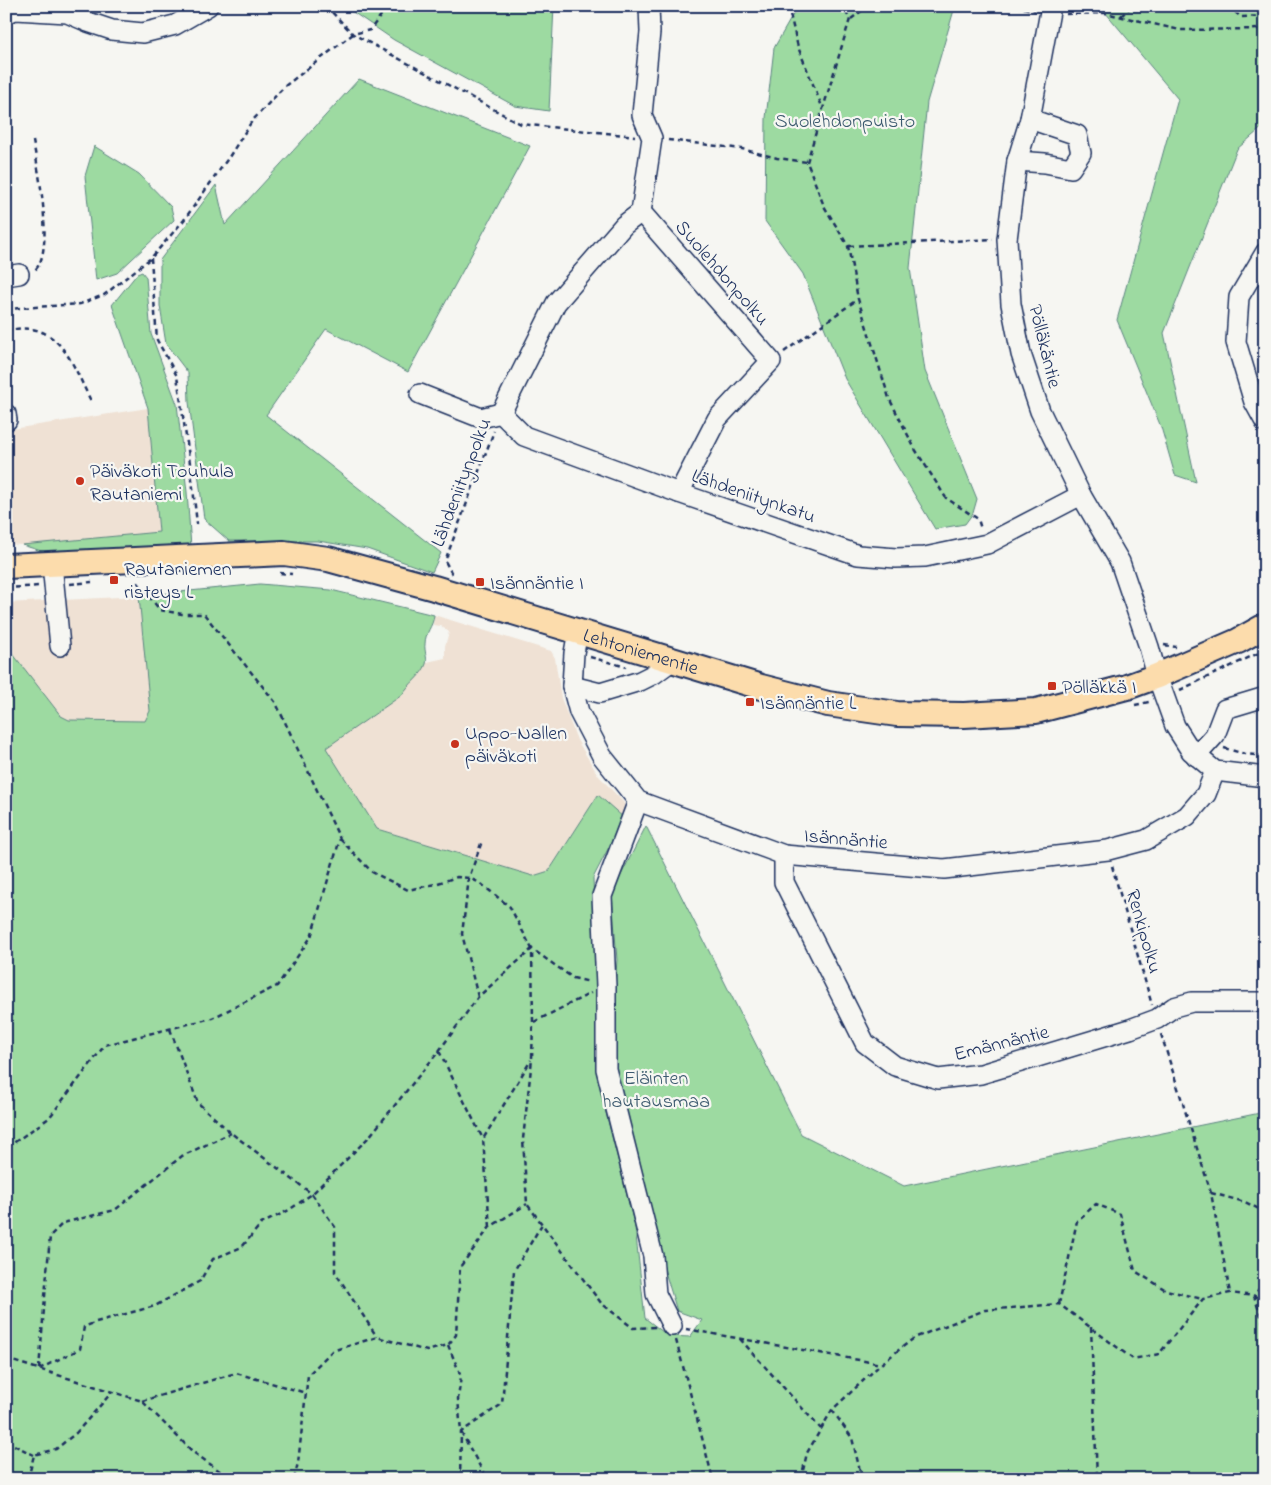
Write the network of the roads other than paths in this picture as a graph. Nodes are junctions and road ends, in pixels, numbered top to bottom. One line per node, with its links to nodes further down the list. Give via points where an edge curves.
1 (208, 6): 4 (street, via 175,25 143,33 112,30 67,12 16,10)
2 (649, 6): 7 (street, via 650,32 642,115 652,138)
3 (1051, 10): 5 (street, Pölläkäntie)
4 (6, 13)
5 (1030, 118): 6 (street, Pölläkäntie); 6 (street, via 1077,135 1081,154 1071,168)
6 (1017, 161): 13 (street, Pölläkäntie, via 1007,239 1011,304 1021,354 1040,411)
7 (641, 212): 10 (street, via 624,225 556,303); 12 (street, Suolehdonpolku, via 770,361 717,419)
8 (1265, 252): 11 (street, via 1239,297 1236,342 1254,402)
9 (420, 394): 10 (street, via 481,418)
10 (501, 413): 12 (street, Lähdeniitynkatu, via 524,436)
11 (1265, 422)
12 (679, 493): 13 (street, Lähdeniitynkatu, via 858,555 896,558 925,557 987,544)
13 (1081, 495): 20 (street, Pölläkäntie, via 1120,562)
14 (52, 564): 15 (main road, Lehtoniementie); 17 (main road, Lehtoniementie, via 284,553 328,559); 18 (street)
15 (6, 566)
16 (1265, 626): 20 (main road, Lehtoniementie)
17 (578, 631): 19 (main road, Lehtoniementie); 21 (street)
18 (60, 646)
19 (674, 660): 20 (main road, Lehtoniementie, via 828,704 897,714 1036,711); 21 (street, via 640,681 600,692)
20 (1157, 676): 23 (street, Pölläkäntie, via 1175,726)
21 (572, 686): 26 (street, via 579,712 602,756)
22 (1265, 697): 23 (street, via 1226,709 1215,735)
23 (1196, 756): 24 (street, Pölläkäntie)
24 (1215, 771): 25 (street); 27 (street, Isännäntie, via 1206,794 1187,816 1146,840 1108,850 944,869)
25 (1265, 777)
26 (638, 801): 27 (street, Isännäntie); 29 (street, via 602,896 606,1069 653,1256 656,1294)
27 (784, 855): 28 (street, Emännäntie, via 784,882 865,1043 895,1066 938,1079 981,1074 1130,1029 1157,1019 1174,1007 1192,1002)
28 (1265, 1002)
29 (672, 1326)

